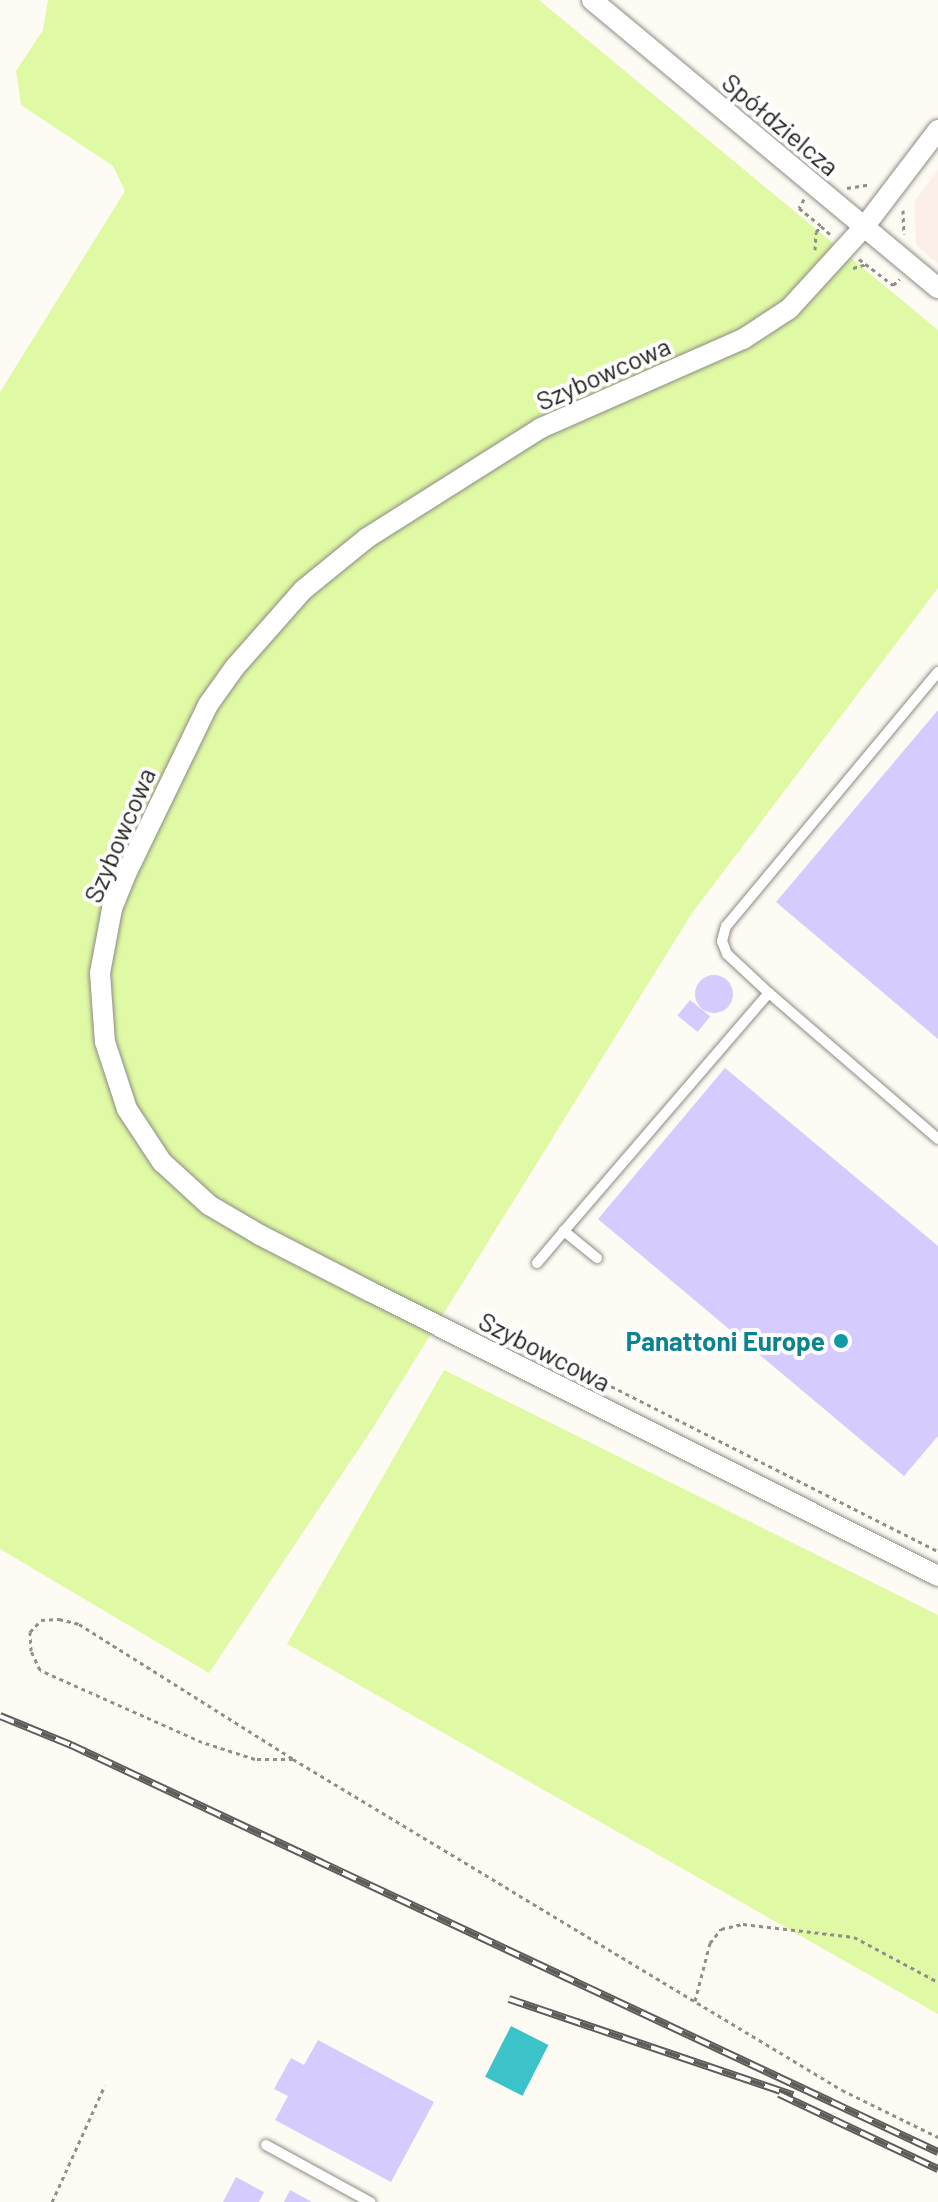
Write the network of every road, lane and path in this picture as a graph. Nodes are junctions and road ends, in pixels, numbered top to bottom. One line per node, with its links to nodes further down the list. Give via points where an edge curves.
1 (592, 0): 3 (street, Spółdzielcza)
2 (938, 130): 3 (street, Szybowcowa)
3 (864, 227): 4 (street, Szybowcowa); 7 (street, Spółdzielcza)
4 (845, 247): 5 (path, via 821,226); 6 (path); 18 (street, Szybowcowa, via 804,295 767,325 541,428 367,538 303,590 208,705 150,820 112,909 100,973 100,1007 111,1067 141,1135 209,1205 371,1292)
5 (815, 254)
6 (867, 264): 7 (path, via 893,285); 8 (path)
7 (911, 265): 9 (street, Spółdzielcza)
8 (843, 274)
9 (938, 288)
10 (938, 672): 11 (lane, via 726,926 722,941 727,954)
11 (769, 993): 12 (lane); 13 (lane)
12 (938, 1139)
13 (564, 1231): 14 (lane); 15 (lane)
14 (597, 1258)
15 (537, 1263)
16 (574, 1372): 17 (path)
17 (938, 1551)
18 (938, 1576)
19 (293, 1759): 19 (path, via 255,1759 202,1742 40,1670 30,1632 41,1620 79,1624); 21 (path)
20 (938, 1982): 21 (path, via 854,1937 743,1924 721,1929 710,1943)
21 (695, 2001): 23 (path, via 842,2090)
22 (105, 2085): 25 (path)
23 (938, 2137)
24 (266, 2145): 26 (lane)
25 (52, 2202)
26 (370, 2202)

